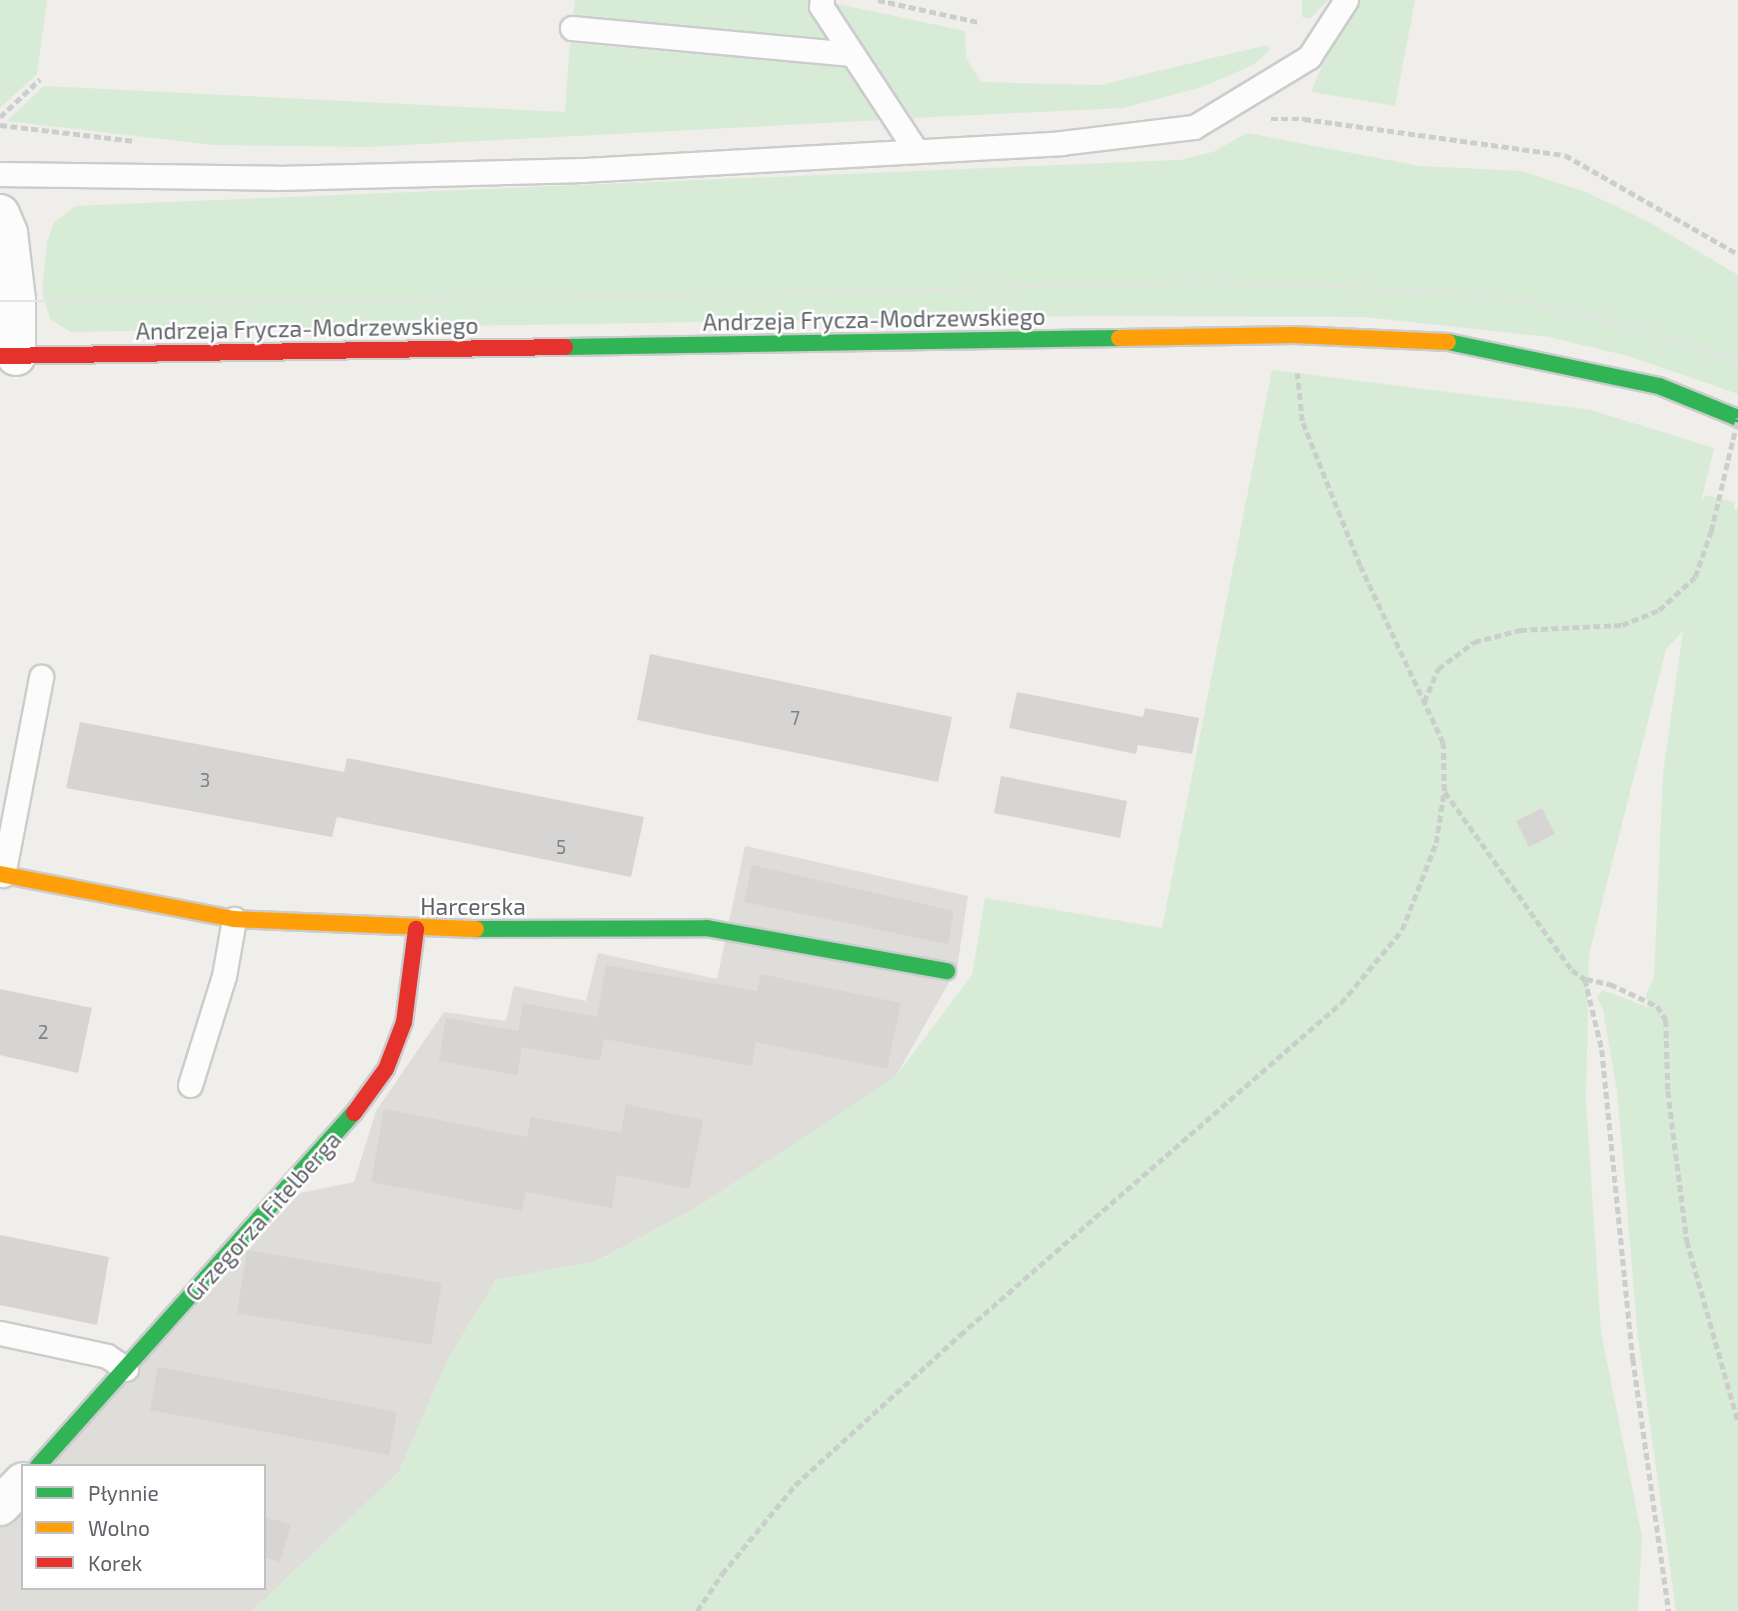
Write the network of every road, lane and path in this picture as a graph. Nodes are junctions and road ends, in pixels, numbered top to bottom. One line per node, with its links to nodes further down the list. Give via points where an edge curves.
1 (822, 0): 6 (lane, via 821,6)
2 (878, 0): 4 (path)
3 (1346, 0): 10 (lane, via 1309,57 1194,127 1061,143)
4 (978, 22)
5 (572, 28): 6 (lane)
6 (851, 54): 10 (lane)
7 (40, 79): 8 (path)
8 (0, 117)
9 (1266, 119): 13 (path, via 1304,119 1565,155)
10 (915, 149): 11 (lane, via 583,170 304,178)
11 (0, 173)
12 (0, 214): 15 (street, via 8,233 16,300)
13 (1738, 254)
14 (1294, 335): 15 (main road, Andrzeja Frycza-Modrzewskiego); 16 (main road, Andrzeja Frycza-Modrzewskiego, via 1452,342 1659,386); 18 (path, via 1302,421 1360,566)
15 (8, 356)
16 (1738, 418): 18 (path, bridge, via 1695,577 1659,610 1622,625 1520,630 1474,642 1438,669)
17 (41, 677): 20 (lane)
18 (1424, 702): 19 (path, via 1443,743)
19 (1444, 791): 24 (path, via 1572,970); 32 (path, via 1436,843 1402,930 1341,1003 795,1485)
20 (2, 875): 21 (main road, Harcerska)
21 (234, 919): 22 (main road, Harcerska); 25 (lane, via 223,976)
22 (416, 929): 23 (main road, Harcerska, via 707,928); 27 (main road, Grzegorza Fitelberga, via 404,1022 386,1069 355,1112)
23 (947, 971)
24 (1586, 979): 28 (path, via 1611,984 1657,1006 1666,1020 1668,1091 1687,1241); 33 (path, via 1602,1050 1633,1359)
25 (190, 1085)
26 (0, 1333): 27 (lane, via 107,1356)
27 (125, 1369): 29 (main road, Grzegorza Fitelberga)
28 (1738, 1421)
29 (40, 1464)
30 (21, 1484): 31 (street)
31 (0, 1506)
32 (697, 1611)
33 (1669, 1611)

